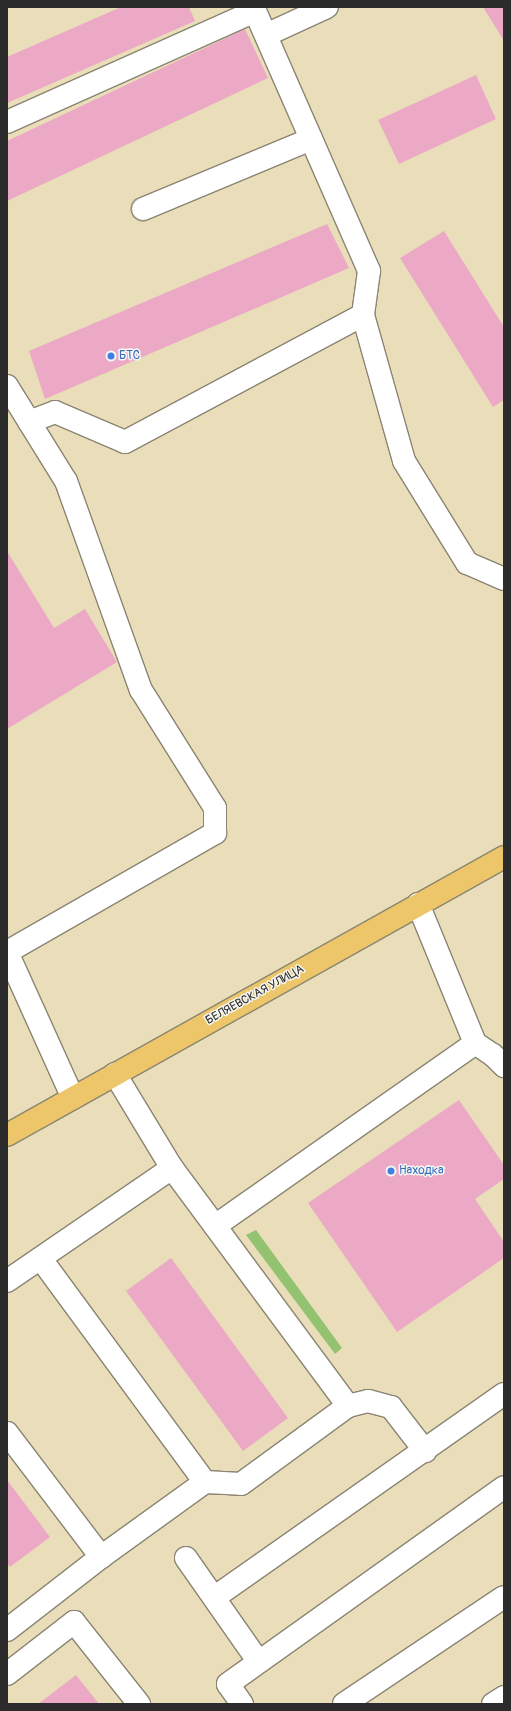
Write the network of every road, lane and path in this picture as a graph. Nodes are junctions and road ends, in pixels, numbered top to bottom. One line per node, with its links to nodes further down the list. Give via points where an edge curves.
1 (327, 7): 2 (lane)
2 (266, 35): 3 (lane, via 255,11); 4 (lane)
3 (7, 122)
4 (311, 139): 5 (lane); 6 (lane, via 369,271)
5 (143, 209)
6 (363, 315): 8 (lane, via 125,442 55,412); 9 (lane, via 404,461 467,563)
7 (7, 386): 8 (lane)
8 (29, 422): 12 (lane, via 66,482 141,690 215,808 215,833)
9 (504, 579)
10 (504, 856): 11 (main road, БЕЛЯЕВСКАЯ УЛИЦА)
11 (418, 904): 13 (lane); 15 (main road, БЕЛЯЕВСКАЯ УЛИЦА)
12 (7, 952): 16 (lane)
13 (475, 1043): 14 (lane); 19 (lane)
14 (504, 1066)
15 (115, 1074): 16 (main road, БЕЛЯЕВСКАЯ УЛИЦА); 18 (lane)
16 (73, 1098): 17 (main road, БЕЛЯЕВСКАЯ УЛИЦА)
17 (7, 1135)
18 (172, 1168): 19 (lane); 20 (lane)
19 (215, 1226): 23 (lane)
20 (41, 1259): 21 (lane); 26 (lane)
21 (7, 1281)
22 (504, 1394): 25 (lane)
23 (348, 1406): 25 (lane, via 368,1401 391,1407); 26 (lane, via 241,1484)
24 (7, 1433): 28 (lane)
25 (425, 1451): 31 (lane)
26 (205, 1482): 28 (lane)
27 (504, 1487): 35 (lane)
28 (101, 1557): 30 (lane)
29 (186, 1558): 31 (lane)
30 (54, 1594): 33 (lane); 34 (lane)
31 (215, 1597): 35 (lane)
32 (504, 1597): 40 (lane)
33 (74, 1622): 36 (lane); 38 (lane)
34 (7, 1630)
35 (258, 1661): 39 (lane, via 228,1684)
36 (7, 1674)
37 (504, 1696): 41 (lane)
38 (139, 1704)
39 (242, 1704)
40 (344, 1704)
41 (493, 1704)

